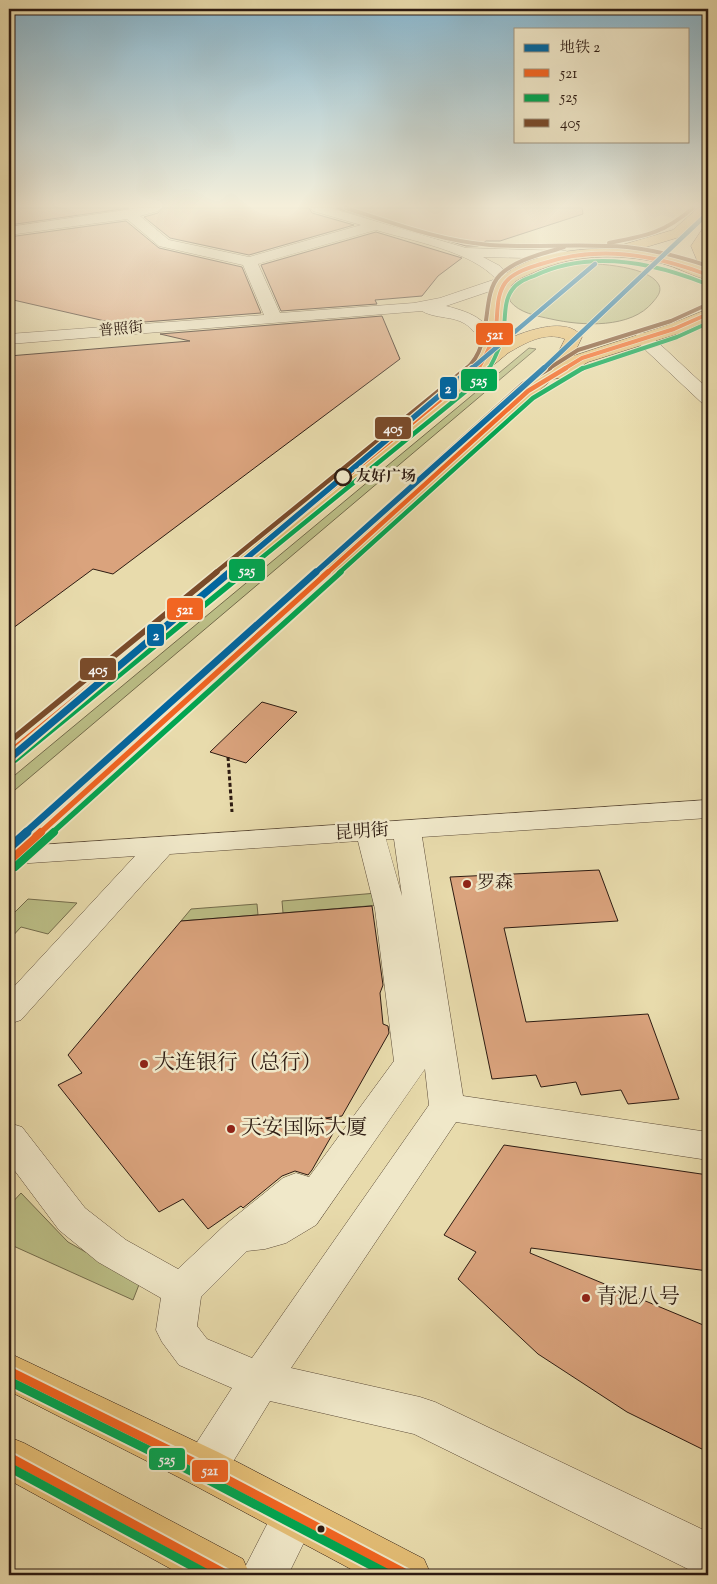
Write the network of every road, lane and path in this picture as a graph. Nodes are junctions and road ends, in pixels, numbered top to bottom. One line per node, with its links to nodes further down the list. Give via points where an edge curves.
1 (506, 281): 9 (main road, via 499,298)
2 (258, 282): 6 (street)
3 (503, 282): 4 (street, via 444,302)
4 (414, 308): 6 (street, 普照街); 9 (street, via 443,310 462,316 486,336)
5 (707, 316): 7 (main road)
6 (274, 318): 8 (street, 普照街)
7 (643, 338): 11 (main road, via 582,358); 12 (street)
8 (9, 339)
9 (489, 351): 10 (main road)
10 (476, 372): 11 (main road, via 502,349 521,338 551,330 574,337 564,357); 13 (main road)
11 (528, 390): 20 (main road)
12 (708, 399)
13 (9, 753)
14 (228, 758): 16 (path)
15 (708, 809): 17 (street, 昆明街)
16 (232, 815)
17 (407, 830): 18 (street, 昆明街); 22 (street)
18 (370, 832): 19 (street, 昆明街); 26 (street, via 411,1063 303,1214 284,1228 258,1236)
19 (160, 847): 20 (street, 昆明街); 21 (street)
20 (12, 858)
21 (9, 1012)
22 (447, 1107): 24 (street); 29 (street)
23 (9, 1137): 27 (street, via 72,1219 112,1251)
24 (708, 1146)
25 (296, 1188): 26 (street)
26 (239, 1235): 27 (street)
27 (182, 1290): 29 (street, via 176,1330 193,1352)
28 (9, 1371): 31 (main road)
29 (260, 1380): 31 (street); 33 (street, via 420,1416)
30 (9, 1457): 34 (main road)
31 (205, 1468): 32 (main road)
32 (295, 1516): 35 (street); 36 (main road)
33 (708, 1554)
34 (227, 1575)
35 (264, 1575)
36 (408, 1575)

